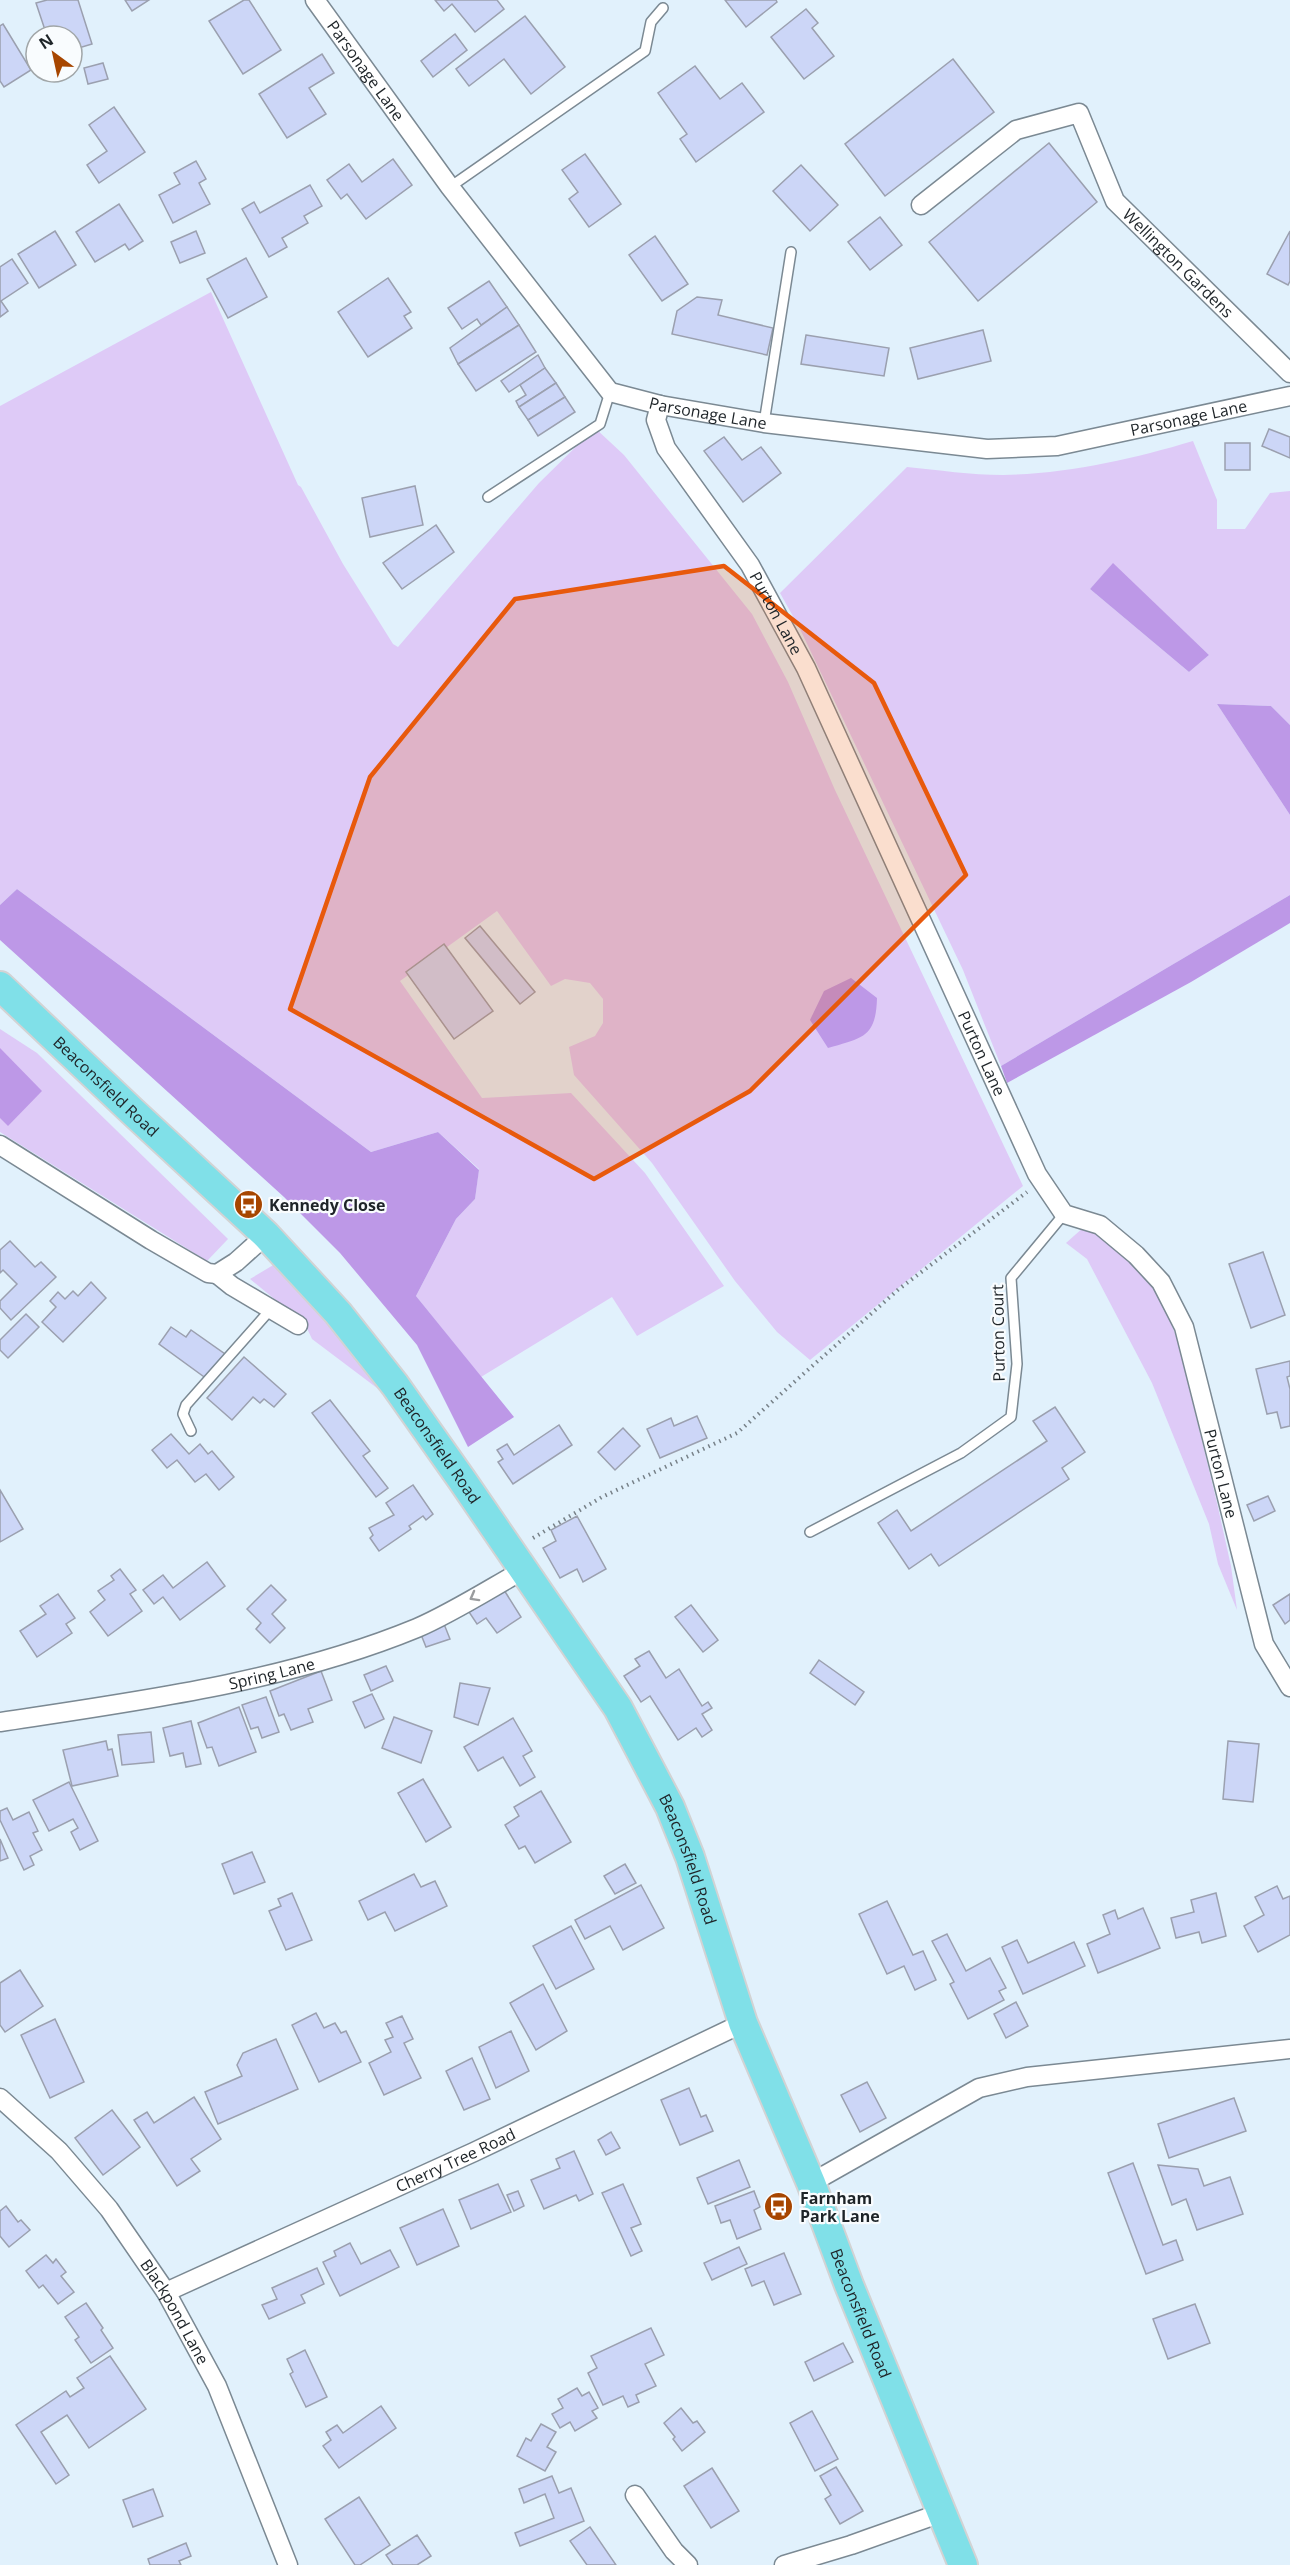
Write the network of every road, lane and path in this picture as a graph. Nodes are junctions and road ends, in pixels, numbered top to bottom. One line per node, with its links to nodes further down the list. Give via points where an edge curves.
1 (315, 0): 3 (street, Parsonage Lane)
2 (663, 8): 3 (lane, via 651,22 645,51)
3 (450, 187): 7 (street, Parsonage Lane)
4 (921, 205): 6 (street, Wellington Gardens, via 1016,130 1079,113 1115,201)
5 (791, 252): 10 (lane)
6 (1290, 373)
7 (610, 392): 9 (street, Parsonage Lane); 11 (lane, via 600,424)
8 (1290, 396): 10 (street, Parsonage Lane, via 1058,446 987,449)
9 (660, 405): 10 (street, Parsonage Lane); 14 (street, Purton Lane, via 657,420 666,448 750,565 806,668)
10 (764, 423)
11 (488, 497)
12 (0, 986): 16 (main road, Beaconsfield Road)
13 (0, 1145): 17 (street, via 151,1240 208,1273)
14 (1042, 1180): 15 (street, Purton Lane); 22 (path, via 899,1289 737,1433 602,1497)
15 (1064, 1214): 21 (lane, Purton Court, via 1011,1278 1017,1364 1011,1417 961,1453); 23 (street, Purton Lane, via 1100,1226 1136,1255 1161,1282 1184,1327 1264,1644)
16 (267, 1235): 17 (street); 22 (main road, Beaconsfield Road, via 381,1367)
17 (217, 1274): 18 (street)
18 (271, 1309): 19 (street); 20 (lane, via 186,1405 183,1414)
19 (298, 1325)
20 (191, 1431)
21 (810, 1532)
22 (519, 1560): 24 (street, Spring Lane, one-way to 24, via 418,1628 350,1651 251,1680); 25 (main road, Beaconsfield Road, via 618,1708 670,1807)
23 (1290, 1687)
24 (0, 1722)
25 (743, 2023): 28 (main road, Beaconsfield Road); 29 (street, Cherry Tree Road, via 463,2157)
26 (1290, 2049): 28 (street, via 1027,2077 979,2088)
27 (0, 2098): 29 (street, Blackpond Lane, via 59,2151 109,2209)
28 (811, 2184): 31 (main road, Beaconsfield Road)
29 (166, 2292): 32 (street, Blackpond Lane, via 217,2386)
30 (635, 2495): 33 (street)
31 (941, 2513): 34 (street); 35 (main road, Beaconsfield Road)
32 (288, 2565)
33 (688, 2565)
34 (784, 2565)
35 (963, 2565)

